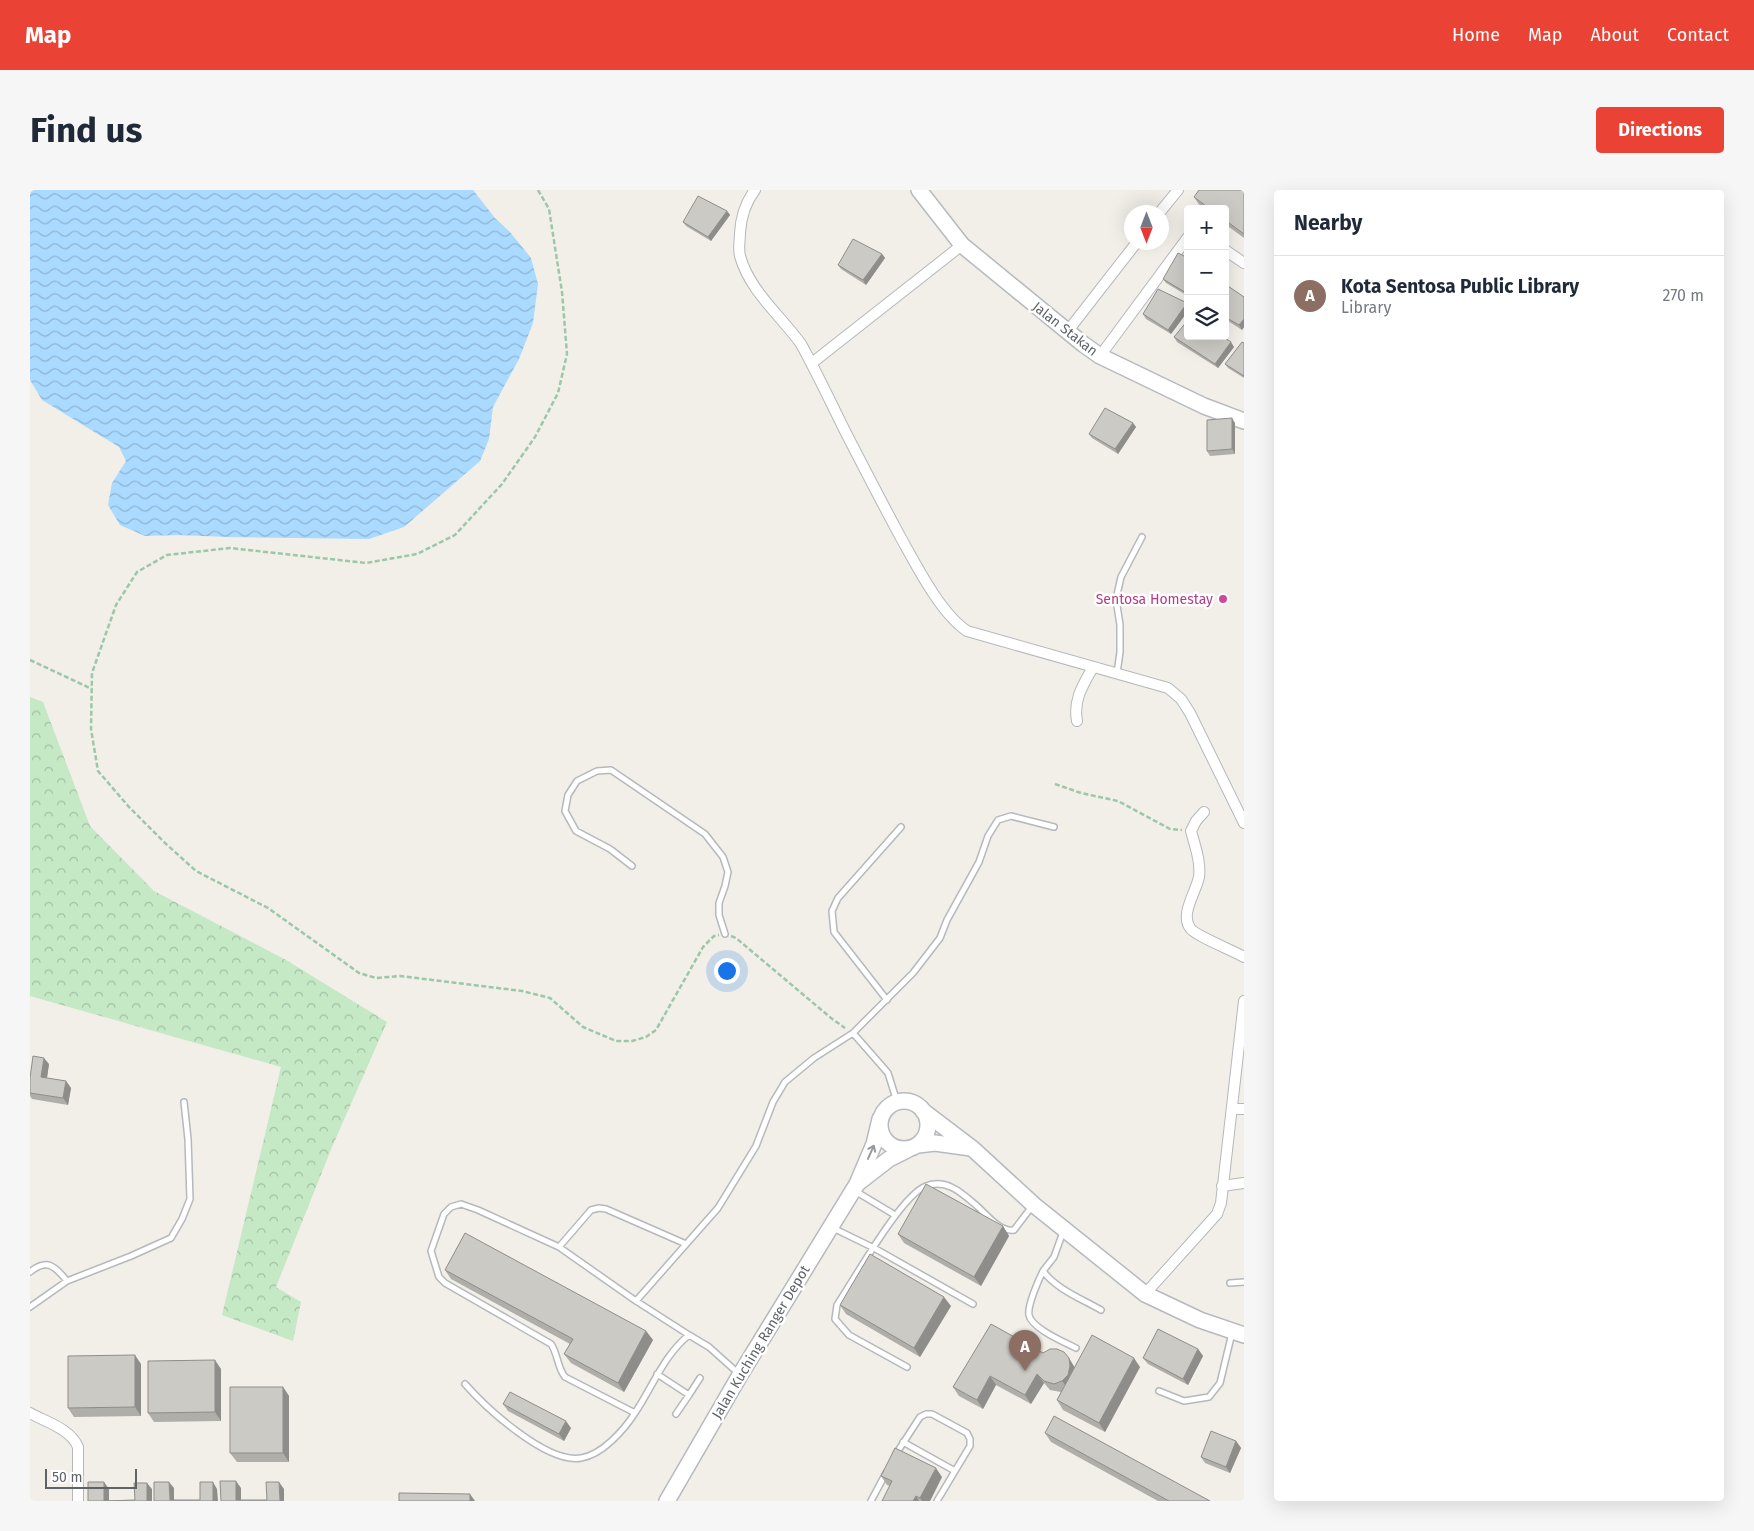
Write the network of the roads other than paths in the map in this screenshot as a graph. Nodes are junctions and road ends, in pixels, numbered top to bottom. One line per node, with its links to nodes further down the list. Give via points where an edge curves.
1 (755, 190): 12 (street, via 741,217 740,254 756,289 788,326)
2 (918, 190): 6 (street, Jalan Stakan)
3 (1178, 190): 4 (street)
4 (1166, 205)
5 (1184, 243): 11 (street)
6 (962, 245): 10 (street, Jalan Stakan); 12 (street)
7 (1131, 250): 10 (street)
8 (1229, 253): 9 (street)
9 (1244, 263)
10 (1067, 332): 11 (street, Jalan Stakan)
11 (1100, 356): 13 (street, Jalan Stakan)
12 (812, 364): 15 (street, via 909,553 930,589 959,626 966,631)
13 (1244, 422)
14 (1142, 537): 16 (lane, via 1121,577 1116,599 1120,625)
15 (1093, 666): 16 (street); 17 (street, via 1076,701)
16 (1117, 674): 19 (street, via 1168,688 1181,699)
17 (1077, 721)
18 (1204, 812): 24 (street, via 1191,832 1199,878 1186,915 1189,928)
19 (1244, 823)
20 (901, 827): 25 (lane, via 838,898 832,911 834,932)
21 (1054, 827): 25 (lane, via 1011,816 998,820 940,938)
22 (632, 866): 23 (lane, via 610,849 576,831 565,811 568,795 577,781 597,771 611,770 705,834 723,857 728,872 719,903)
23 (725, 934)
24 (1244, 957)
25 (887, 1000): 27 (lane)
26 (1244, 1001): 28 (street)
27 (852, 1033): 30 (lane, via 888,1073); 44 (lane, via 785,1082 773,1102 756,1146 718,1208)
28 (1241, 1039): 31 (street)
29 (184, 1102): 49 (lane, via 190,1199 171,1238)
30 (897, 1102): 33 (street, via 910,1102); 34 (street, via 889,1106)
31 (1232, 1110): 32 (street); 38 (street)
32 (1244, 1110)
33 (923, 1111): 35 (street, via 928,1124 927,1133); 36 (street)
34 (880, 1119): 35 (street, via 882,1135 888,1144 897,1148); 39 (street, one-way to 34, via 874,1144)
35 (913, 1147): 36 (street, via 934,1143); 39 (street, via 889,1159)
36 (973, 1149): 40 (street)
37 (1244, 1183): 38 (street)
38 (1222, 1186): 52 (street, via 1217,1214)
39 (854, 1187): 41 (lane); 42 (street, Jalan Kuching Ranger Depot)
40 (1034, 1205): 41 (lane, via 1014,1230 1008,1231 956,1188 940,1185 927,1186 914,1193); 43 (street)
41 (895, 1215): 46 (lane)
42 (830, 1227): 46 (lane); 62 (street, Jalan Kuching Ranger Depot)
43 (1064, 1229): 47 (lane, via 1054,1257); 52 (street)
44 (686, 1244): 45 (lane, via 599,1208 591,1210); 53 (lane)
45 (559, 1247): 53 (lane); 68 (lane, via 461,1204 444,1214 431,1251 439,1277 445,1283 551,1344 565,1377)
46 (874, 1248): 54 (lane); 60 (lane, via 837,1305 834,1319 849,1334)
47 (1043, 1271): 56 (lane, via 1048,1278); 59 (lane, via 1028,1313 1038,1328)
48 (30, 1272): 49 (lane, via 46,1264 58,1270)
49 (67, 1281): 55 (lane)
50 (1244, 1282): 51 (lane)
51 (1230, 1283)
52 (1145, 1294): 57 (street, via 1200,1320)
53 (636, 1301): 58 (lane)
54 (973, 1304)
55 (30, 1306)
56 (1101, 1310)
57 (1240, 1332): 65 (lane, via 1220,1383 1209,1398 1184,1400)
58 (689, 1335): 61 (lane, via 679,1343); 62 (lane, via 709,1347)
59 (1076, 1348)
60 (907, 1367)
61 (657, 1374): 66 (lane); 68 (lane)
62 (740, 1375): 75 (street, Jalan Kuching Ranger Depot)
63 (700, 1378): 66 (lane)
64 (465, 1384): 68 (lane, via 506,1424 549,1451 565,1457 581,1458 609,1444)
65 (1159, 1391)
66 (689, 1395): 69 (lane)
67 (30, 1413): 74 (street, via 75,1439 78,1447)
68 (635, 1413)
69 (676, 1414)
70 (903, 1442): 71 (lane); 73 (lane); 73 (lane, via 926,1414 967,1432 970,1446)
71 (894, 1459)
72 (889, 1467): 76 (lane)
73 (955, 1471): 77 (lane)
74 (78, 1501)
75 (667, 1501)
76 (871, 1501)
77 (937, 1501)

